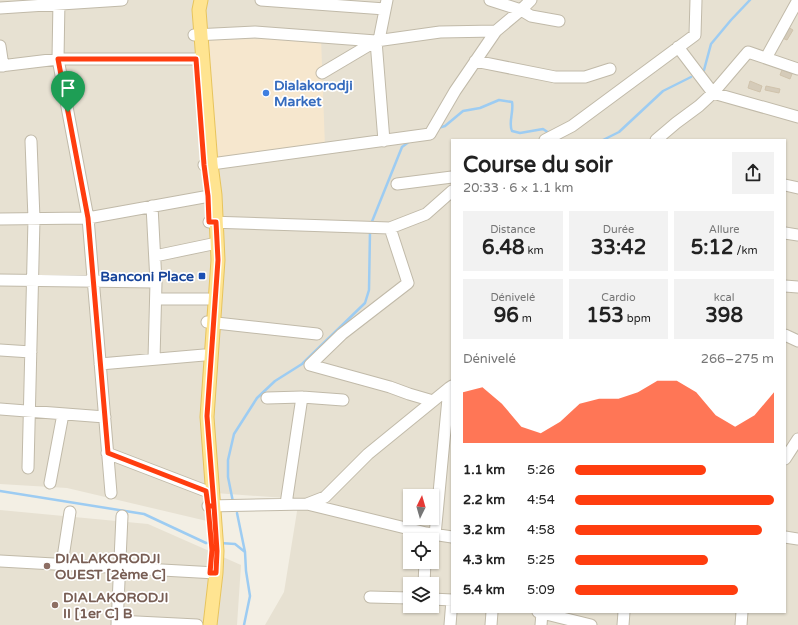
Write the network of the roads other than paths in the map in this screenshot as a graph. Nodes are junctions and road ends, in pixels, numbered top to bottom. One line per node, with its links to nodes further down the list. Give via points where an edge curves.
1 (122, 0): 10 (street)
2 (194, 0): 17 (main road, via 193,9)
3 (201, 0): 17 (main road)
4 (261, 0): 9 (street)
5 (490, 0): 13 (street)
6 (531, 0): 13 (street)
7 (696, 0): 20 (street, via 695,34)
8 (798, 0): 15 (street)
9 (293, 1): 11 (street)
10 (59, 2): 12 (street); 22 (street)
11 (386, 5): 18 (street)
12 (0, 8)
13 (521, 10): 14 (street, via 531,16); 16 (street)
14 (560, 21)
15 (792, 22): 21 (street)
16 (496, 31): 18 (street, via 440,32); 24 (street)
17 (198, 35): 18 (street, via 255,32); 23 (main road)
18 (378, 41): 28 (street); 34 (street)
19 (0, 46): 25 (street)
20 (678, 47): 29 (street); 31 (street, via 572,126)
21 (766, 58): 27 (street); 29 (street, via 748,52)
22 (58, 59): 23 (street); 25 (street); 43 (street)
23 (199, 59): 35 (main road)
24 (475, 61): 26 (street, via 555,77 585,77); 34 (street, via 454,91 430,134)
25 (1, 66)
26 (610, 69)
27 (798, 69)
28 (322, 73)
29 (713, 93): 30 (street); 32 (street)
30 (798, 117)
31 (547, 139)
32 (657, 139)
33 (31, 141): 45 (street)
34 (384, 141): 35 (street)
35 (208, 165): 41 (main road)
36 (451, 177): 37 (street)
37 (397, 184)
38 (786, 185): 39 (street)
39 (798, 188)
40 (451, 192): 47 (street, via 426,214)
41 (212, 196): 42 (street); 46 (main road)
42 (152, 206): 43 (street); 51 (street)
43 (88, 218): 45 (street); 54 (street)
44 (0, 219): 45 (street)
45 (34, 219): 53 (street)
46 (213, 222): 47 (street); 50 (main road)
47 (390, 228): 73 (street, via 408,283 342,334 310,365)
48 (786, 232): 49 (street)
49 (798, 235)
50 (214, 244): 51 (street); 58 (main road); 60 (main road, via 218,260)
51 (155, 256): 55 (street)
52 (0, 280): 53 (street)
53 (33, 281): 54 (street); 65 (street)
54 (93, 282): 55 (street); 68 (street)
55 (156, 282): 59 (street)
56 (786, 286): 57 (street)
57 (798, 287)
58 (208, 298): 59 (street); 60 (main road)
59 (156, 299): 67 (street)
60 (210, 322): 61 (street); 66 (main road); 83 (main road, via 207,416)
61 (317, 334)
62 (786, 335): 63 (street)
63 (798, 341)
64 (0, 350): 65 (street)
65 (31, 352): 75 (street)
66 (204, 355): 67 (street); 83 (main road, via 200,416)
67 (154, 359): 68 (street)
68 (100, 364): 77 (street)
69 (451, 387): 73 (street); 91 (street)
70 (302, 397): 71 (street); 72 (street); 85 (street)
71 (267, 398)
72 (344, 400)
73 (433, 401): 86 (street, via 368,454 325,497)
74 (0, 409): 75 (street)
75 (29, 411): 76 (street); 81 (street)
76 (63, 414): 77 (street); 82 (street)
77 (105, 417): 79 (street)
78 (792, 442): 80 (street)
79 (108, 453): 83 (street); 84 (street)
80 (786, 457)
81 (28, 468)
82 (50, 483)
83 (209, 491): 87 (main road)
84 (111, 493)
85 (286, 504): 86 (street); 87 (street)
86 (307, 504): 90 (street)
87 (211, 506): 99 (main road, via 215,550)
88 (70, 512): 97 (street)
89 (122, 516): 98 (street)
90 (418, 533)
91 (429, 533)
92 (439, 536): 93 (street)
93 (451, 537)
94 (786, 537): 95 (street)
95 (798, 539)
96 (0, 561): 97 (street)
97 (62, 564): 98 (street)
98 (119, 568): 99 (street); 110 (street)
99 (213, 573): 112 (main road); 113 (main road)
100 (370, 597): 101 (street)
101 (403, 598)
102 (439, 599): 103 (street)
103 (451, 600)
104 (451, 612): 114 (street)
105 (492, 613): 115 (street)
106 (540, 613): 116 (street)
107 (624, 613): 118 (street)
108 (742, 613): 119 (street)
109 (554, 614): 117 (street)
110 (117, 623): 111 (street)
111 (197, 625)
112 (206, 625)
113 (210, 625)
114 (450, 625)
115 (491, 625)
116 (541, 625)
117 (591, 625)
118 (624, 625)
119 (741, 625)

